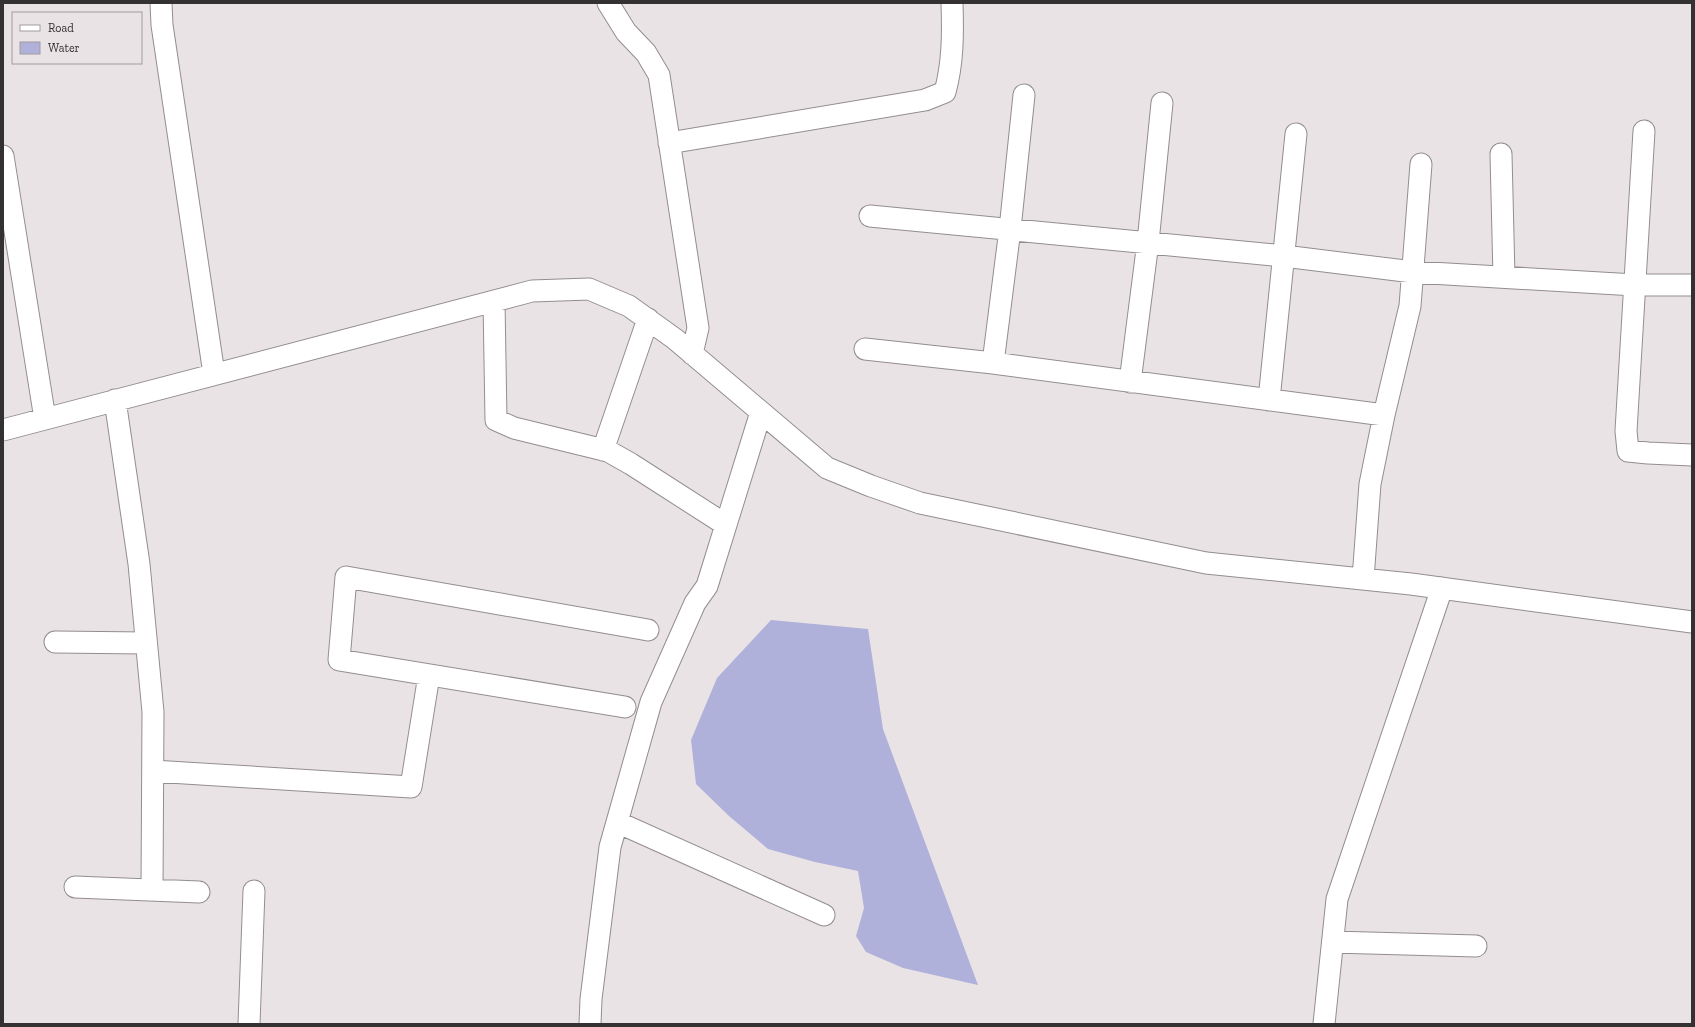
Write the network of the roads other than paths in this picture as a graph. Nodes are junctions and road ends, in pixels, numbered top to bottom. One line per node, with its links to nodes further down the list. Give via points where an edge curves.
1 (161, 3): 25 (street, via 163,33)
2 (608, 3): 8 (street, via 626,32 646,53 659,75)
3 (952, 3): 8 (street, via 953,37 949,77 944,92 925,100)
4 (1024, 95): 13 (street)
5 (1162, 103): 14 (street)
6 (1644, 131): 18 (street)
7 (1296, 134): 15 (street)
8 (669, 143): 23 (street, via 698,328)
9 (1501, 154): 17 (street)
10 (3, 156): 31 (street)
11 (1421, 164): 16 (street)
12 (870, 216): 13 (street)
13 (1010, 229): 14 (street); 24 (street)
14 (1148, 242): 15 (street); 26 (street)
15 (1284, 256): 16 (street); 28 (street)
16 (1413, 272): 17 (street); 30 (street, via 1410,306)
17 (1504, 277): 18 (street)
18 (1635, 285): 19 (street); 34 (street, via 1626,430 1628,451)
19 (1692, 285)
20 (494, 301): 21 (street, via 532,291 589,289 629,306); 25 (street); 33 (street, via 496,420 514,428)
21 (648, 319): 23 (street); 33 (street)
22 (865, 349): 24 (street)
23 (692, 354): 29 (street)
24 (993, 364): 26 (street)
25 (214, 374): 27 (street)
26 (1130, 382): 28 (street)
27 (115, 400): 31 (street); 41 (street, via 139,564)
28 (1269, 400): 30 (street)
29 (761, 412): 35 (street); 36 (street, via 827,468 920,502 1206,563)
30 (1384, 415): 36 (street, via 1370,484)
31 (45, 419): 32 (street)
32 (3, 430)
33 (603, 450): 35 (street, via 631,464)
34 (1692, 455)
35 (726, 525): 45 (street, via 707,586 695,603 651,702)
36 (1363, 579): 37 (street)
37 (1442, 588): 38 (street); 51 (street, via 1338,899)
38 (1692, 622)
39 (648, 630): 42 (street, via 346,577 339,660)
40 (55, 642): 41 (street)
41 (146, 643): 44 (street, via 153,712)
42 (429, 675): 43 (street); 44 (street, via 410,787)
43 (625, 708)
44 (153, 771): 47 (street)
45 (617, 822): 50 (street); 54 (street, via 610,847 600,921)
46 (75, 887): 47 (street)
47 (152, 890): 49 (street)
48 (254, 891): 53 (street)
49 (200, 892)
50 (824, 915)
51 (1333, 942): 52 (street); 55 (street)
52 (1476, 946)
53 (249, 1024)
54 (590, 1024)
55 (1324, 1024)

